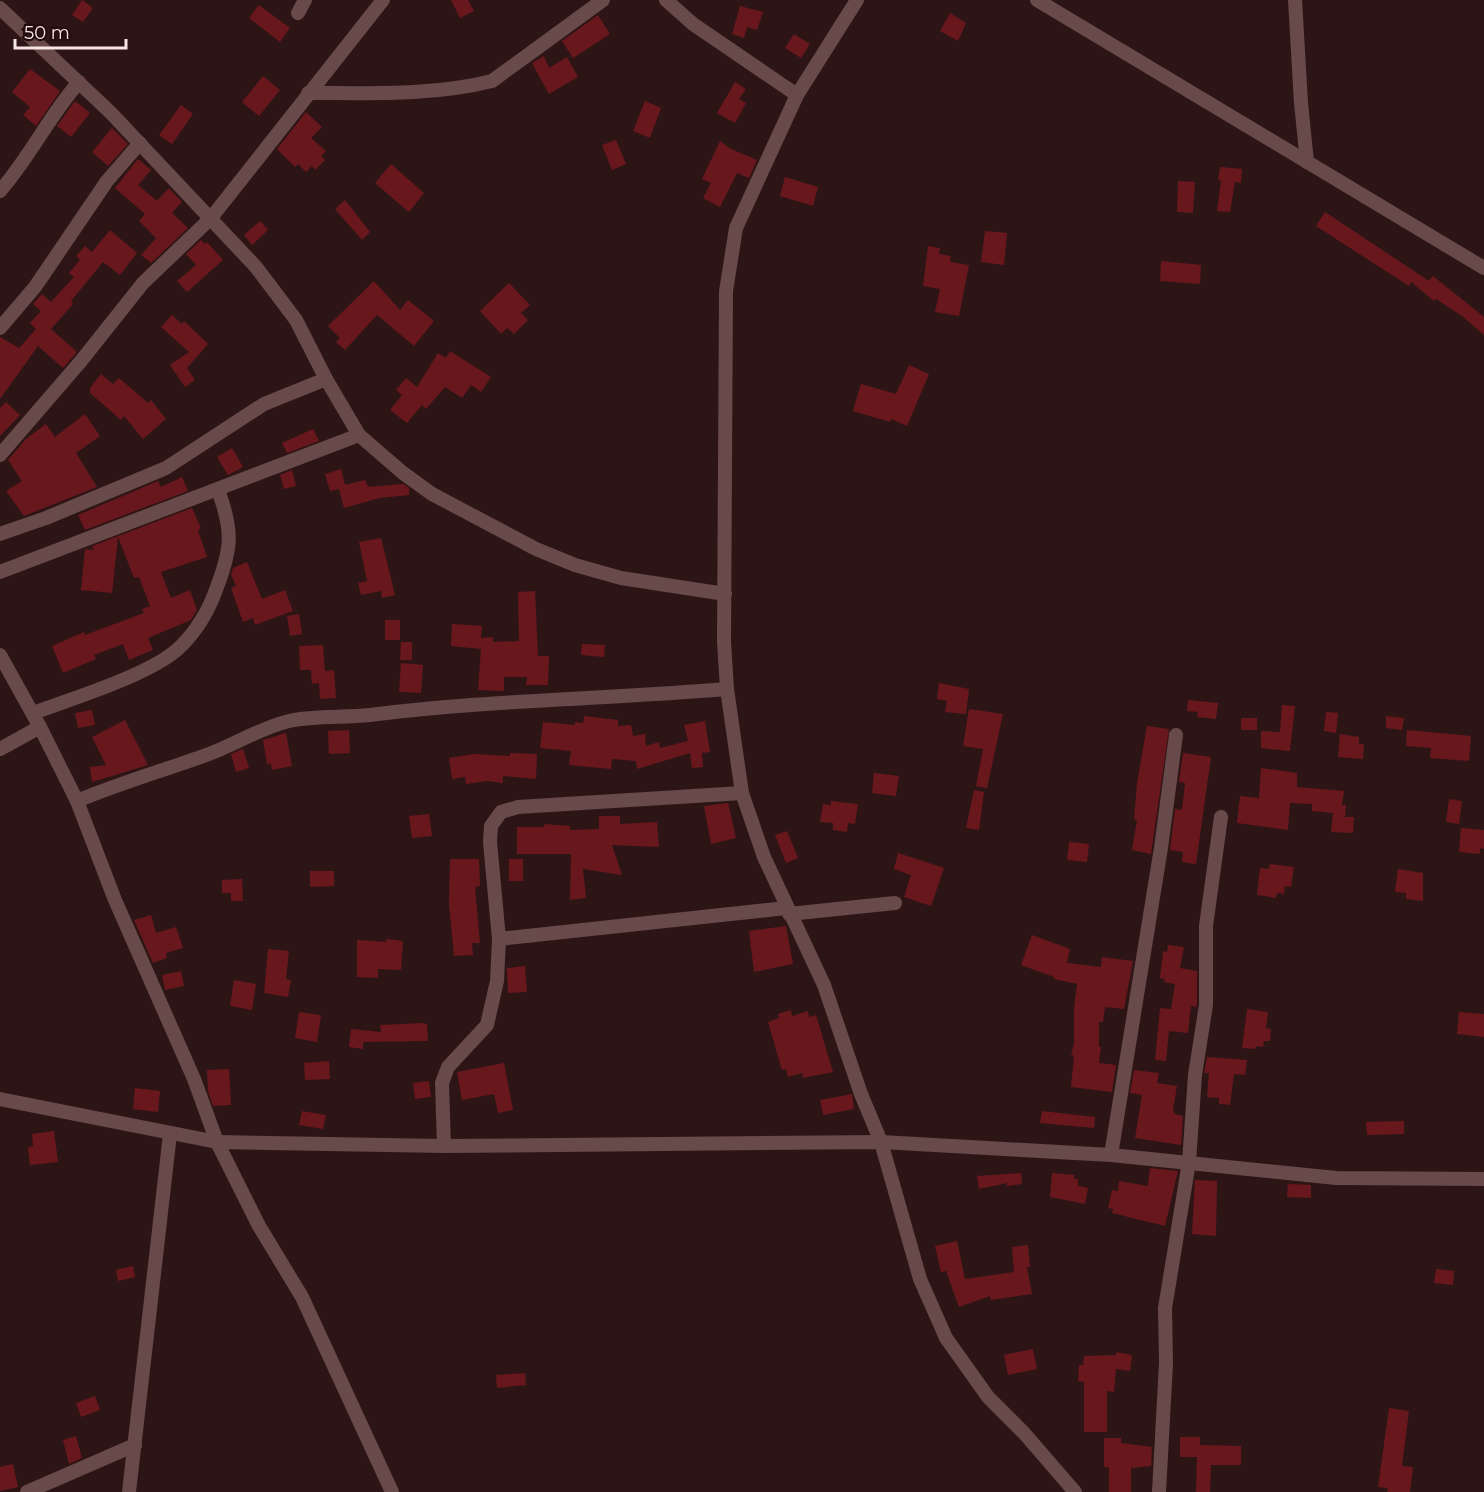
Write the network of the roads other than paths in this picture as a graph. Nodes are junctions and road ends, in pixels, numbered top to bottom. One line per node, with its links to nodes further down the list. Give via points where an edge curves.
1 (305, 0): 9 (street)
2 (384, 0): 11 (street)
3 (603, 0): 11 (street, via 492,81 471,87 386,93)
4 (666, 0): 12 (street, via 693,24)
5 (856, 0): 12 (street)
6 (1037, 0): 14 (street)
7 (1295, 0): 14 (street)
8 (0, 8): 10 (street)
9 (298, 13)
10 (79, 82): 13 (street); 15 (street)
11 (308, 93): 16 (street)
12 (797, 95): 25 (street, via 736,228 726,291)
13 (140, 143): 16 (street); 18 (street, via 107,181 35,287)
14 (1307, 162): 17 (street)
15 (0, 191)
16 (211, 218): 19 (street, via 279,296 306,337); 21 (street, via 142,282 81,362)
17 (1484, 268)
18 (0, 328)
19 (326, 379): 20 (street); 23 (street, via 264,404 166,468)
20 (359, 435): 22 (street); 25 (street, via 432,494 546,553 621,578)
21 (0, 455)
22 (218, 490): 24 (street); 28 (street, via 230,527 228,561 209,609 195,630 166,658)
23 (0, 534)
24 (0, 572)
25 (725, 594): 27 (street)
26 (0, 655): 28 (street)
27 (727, 689): 32 (street); 33 (street, via 318,716 265,729 211,753)
28 (33, 713): 29 (street)
29 (40, 727): 31 (street); 33 (street)
30 (1176, 735): 43 (street)
31 (0, 749)
32 (742, 793): 36 (street); 37 (street, via 518,807 501,812 491,826 490,842)
33 (76, 801): 41 (street, via 194,1078)
34 (1221, 817): 44 (street, via 1206,926 1206,1005 1195,1075)
35 (895, 903): 36 (street)
36 (788, 911): 37 (street); 40 (street, via 824,985)
37 (499, 939): 42 (street, via 487,1025 448,1067 442,1083)
38 (0, 1099): 39 (street)
39 (170, 1134): 41 (street); 46 (street)
40 (881, 1142): 42 (street); 43 (street); 50 (street, via 920,1279 946,1338 987,1397)
41 (217, 1143): 42 (street); 49 (street, via 259,1226 302,1297)
42 (444, 1146)
43 (1111, 1155): 44 (street)
44 (1189, 1162): 45 (street, via 1336,1178); 51 (street, via 1165,1308)
45 (1484, 1179)
46 (135, 1445): 47 (street); 48 (street)
47 (27, 1492)
48 (129, 1492)
49 (392, 1492)
50 (1075, 1492)
51 (1159, 1492)

